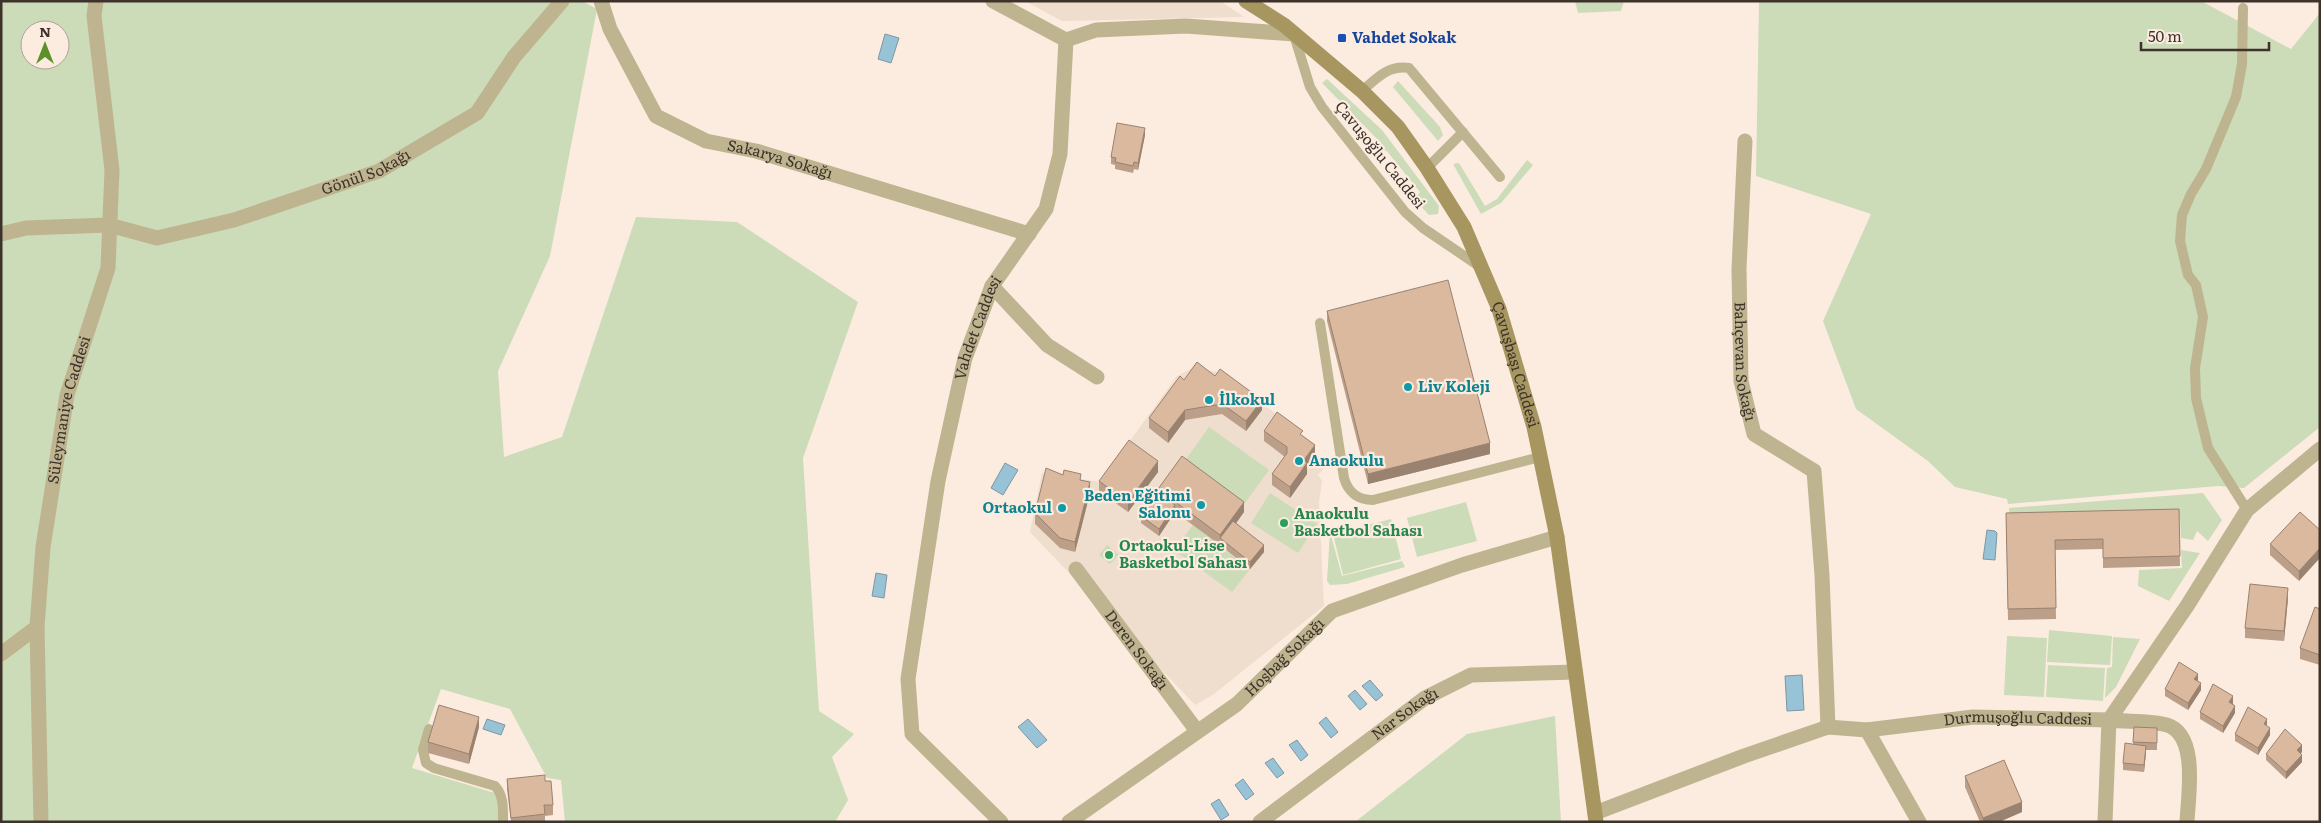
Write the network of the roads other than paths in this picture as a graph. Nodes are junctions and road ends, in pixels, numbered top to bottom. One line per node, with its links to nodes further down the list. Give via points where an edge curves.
1 (96, 1): 14 (street, Süleymaniye Caddesi, via 94,16 112,170)
2 (562, 1): 14 (street, Gönül Sokağı, via 514,57 477,113 379,171 234,220 157,238)
3 (601, 1): 16 (street, Sakarya Sokağı, via 610,28 656,116 706,141 756,151)
4 (993, 1): 8 (street)
5 (1246, 1): 7 (main road, Çavuşbaşı Caddesi)
6 (2243, 8): 23 (lane, via 2242,64 2236,97 2206,170 2182,215 2180,241 2188,275 2196,285 2202,310 2194,377 2208,448)
7 (1294, 34): 8 (street, via 1186,26 1096,30); 9 (main road, Çavuşbaşı Caddesi); 17 (lane, Çavuşoğlu Caddesi, via 1310,87 1322,108 1399,205 1423,228)
8 (1066, 40): 16 (street, Vahdet Caddesi, via 1060,154 1046,209)
9 (1362, 91): 10 (lane, via 1388,69 1408,68); 12 (main road, Çavuşbaşı Caddesi, via 1398,127)
10 (1462, 132): 12 (lane); 13 (lane)
11 (1745, 141): 30 (street, Bahçevan Sokağı, via 1740,269 1741,381 1754,434 1814,471)
12 (1427, 168): 17 (main road, Çavuşbaşı Caddesi, via 1464,228)
13 (1500, 177)
14 (109, 225): 15 (street, Gönül Sokağı, via 26,228); 26 (street, Süleymaniye Caddesi, via 108,268 67,395 43,547)
15 (1, 234)
16 (1029, 234): 18 (street, Vahdet Caddesi)
17 (1480, 266): 22 (main road, Çavuşbaşı Caddesi, via 1499,310)
18 (992, 286): 20 (street, via 1047,345); 37 (street, Vahdet Caddesi, via 965,358 938,481 908,679 912,734)
19 (1320, 323): 22 (lane, via 1344,478 1355,496 1373,500)
20 (1097, 377)
21 (2320, 449): 23 (street, Durmuşoğlu Caddesi)
22 (1540, 457): 24 (main road, Çavuşbaşı Caddesi)
23 (2247, 510): 29 (street, Durmuşoğlu Caddesi)
24 (1557, 537): 28 (main road, Çavuşbaşı Caddesi); 33 (street, Hoşbağ Sokağı, via 1462,565 1332,611 1236,704)
25 (1076, 569): 33 (street, Deren Sokağı)
26 (37, 627): 27 (street); 35 (street, Süleymaniye Caddesi)
27 (1, 654)
28 (1575, 672): 34 (main road, Çavuşbaşı Caddesi); 39 (street, Nar Sokağı, via 1471,675 1426,698)
29 (2109, 720): 32 (street, Durmuşoğlu Caddesi, via 1973,717); 41 (street); 42 (street, via 2167,725 2178,731 2189,766)
30 (1828, 727): 32 (street, Durmuşoğlu Caddesi); 34 (street, Durmuşoğlu Caddesi, via 1744,756)
31 (429, 729): 36 (lane, via 423,750 426,763 494,786 500,792 503,804)
32 (1867, 730): 40 (street)
33 (1197, 731): 38 (street, Hoşbağ Sokağı)
34 (1596, 817)
35 (41, 822)
36 (503, 822)
37 (1001, 822)
38 (1068, 822)
39 (1260, 822)
40 (1919, 822)
41 (2105, 822)
42 (2186, 822)

